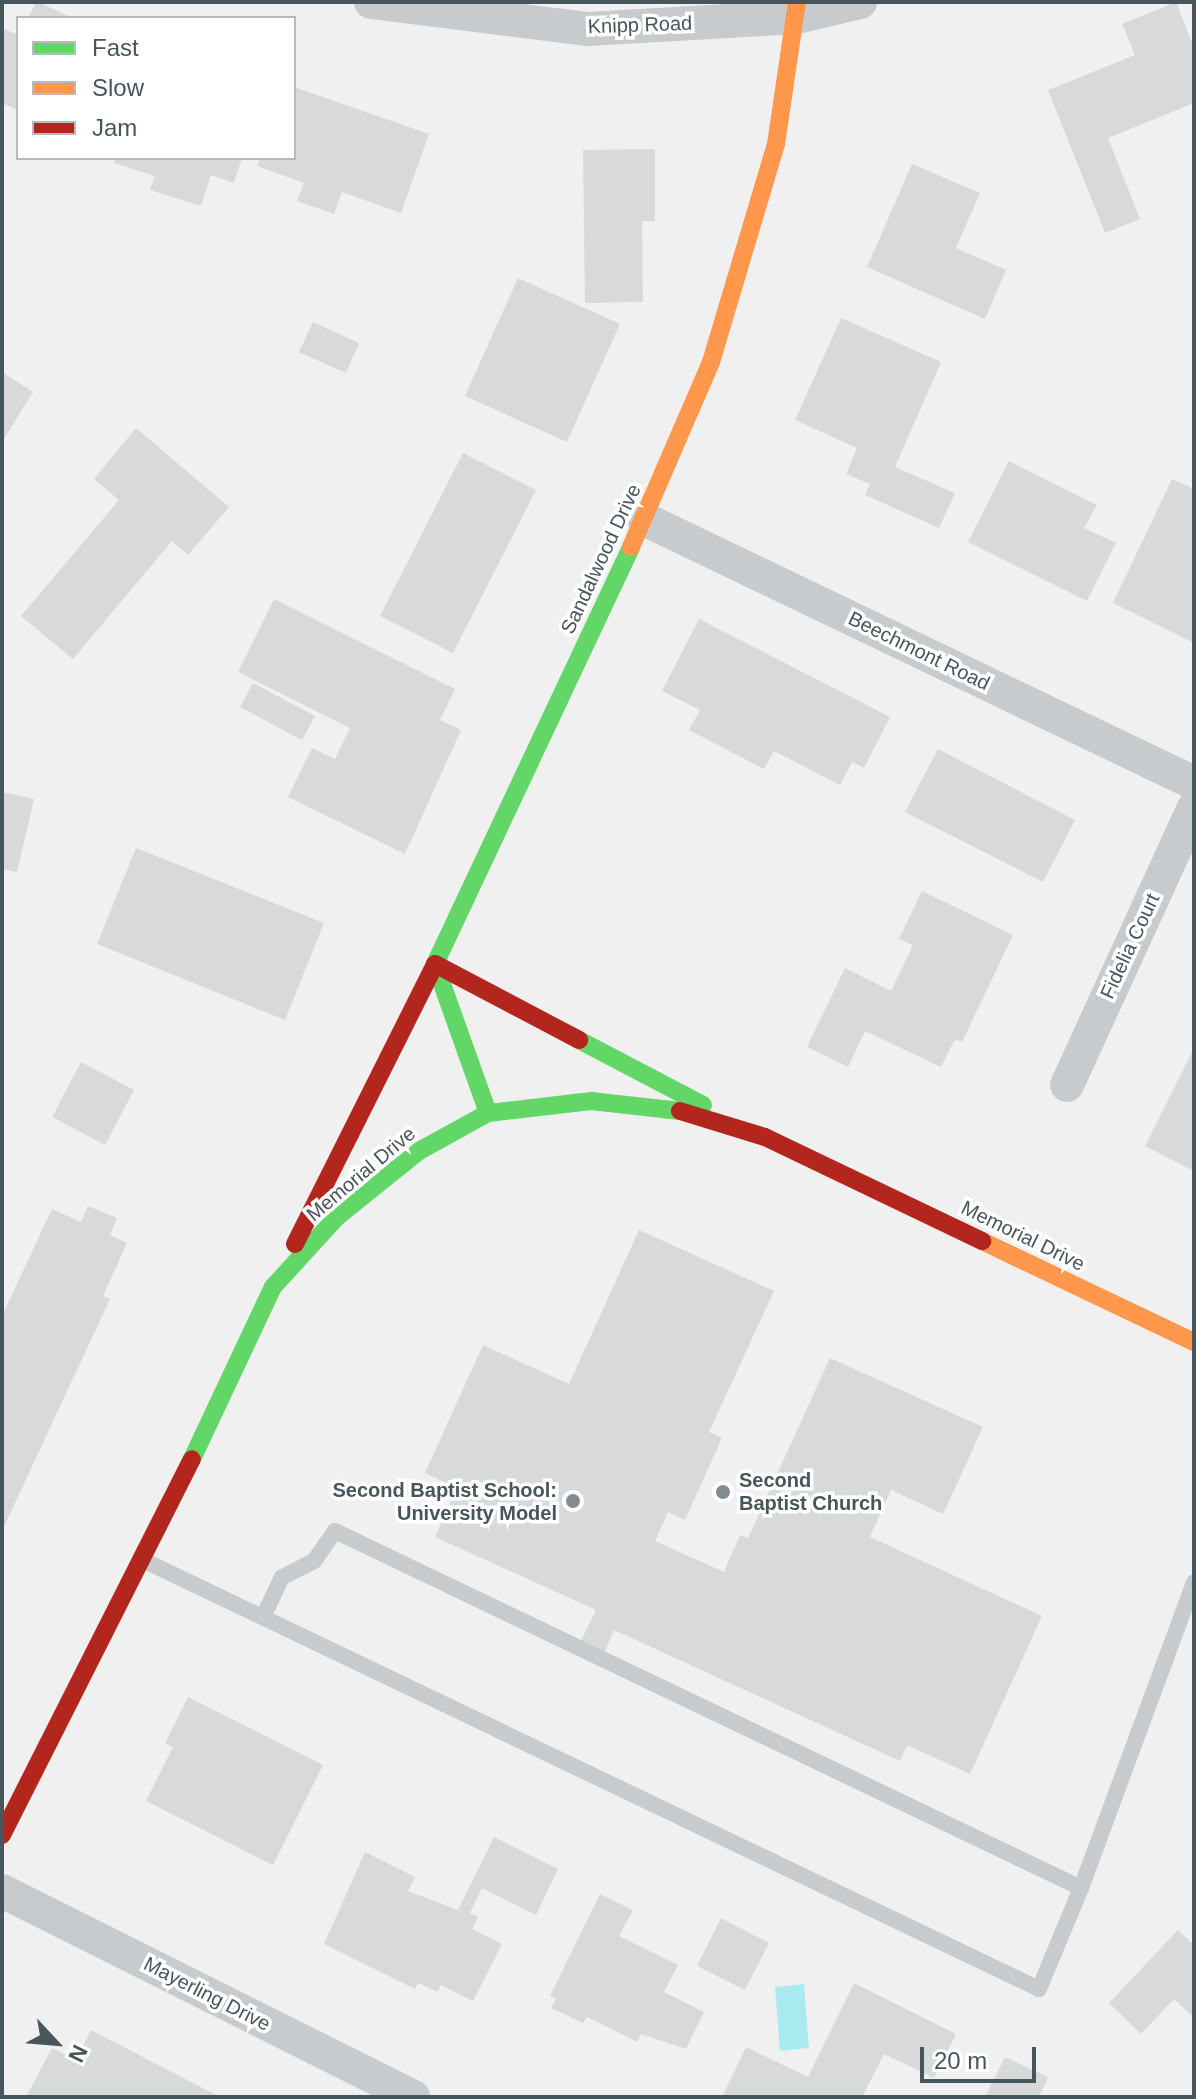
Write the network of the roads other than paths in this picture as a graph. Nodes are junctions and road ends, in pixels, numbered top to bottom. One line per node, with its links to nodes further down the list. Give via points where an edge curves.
1 (371, 2): 3 (street, Knipp Road, via 588,29)
2 (860, 2): 3 (street, Knipp Road)
3 (797, 9): 4 (street, Sandalwood Drive, via 776,144 738,275 711,362)
4 (644, 519): 5 (street, Beechmont Road); 7 (street, Sandalwood Drive)
5 (1194, 783)
6 (1194, 808): 8 (street, Fidelia Court)
7 (435, 964): 9 (street); 10 (street); 11 (street, Sandalwood Drive)
8 (1067, 1085)
9 (488, 1113): 10 (street, Memorial Drive, via 591,1101 674,1109); 11 (street, Memorial Drive, via 419,1151 337,1217)
10 (765, 1137): 12 (street, Memorial Drive)
11 (273, 1287): 13 (street, Memorial Drive)
12 (1194, 1342)
13 (144, 1560): 15 (lane); 16 (street, Memorial Drive)
14 (1194, 1582): 17 (lane)
15 (263, 1617): 17 (lane, via 282,1577 314,1561 335,1531); 17 (lane, via 1039,1989)
16 (2, 1835)
17 (1081, 1888)
18 (2, 1891): 19 (street, Mayerling Drive)
19 (413, 2097)

